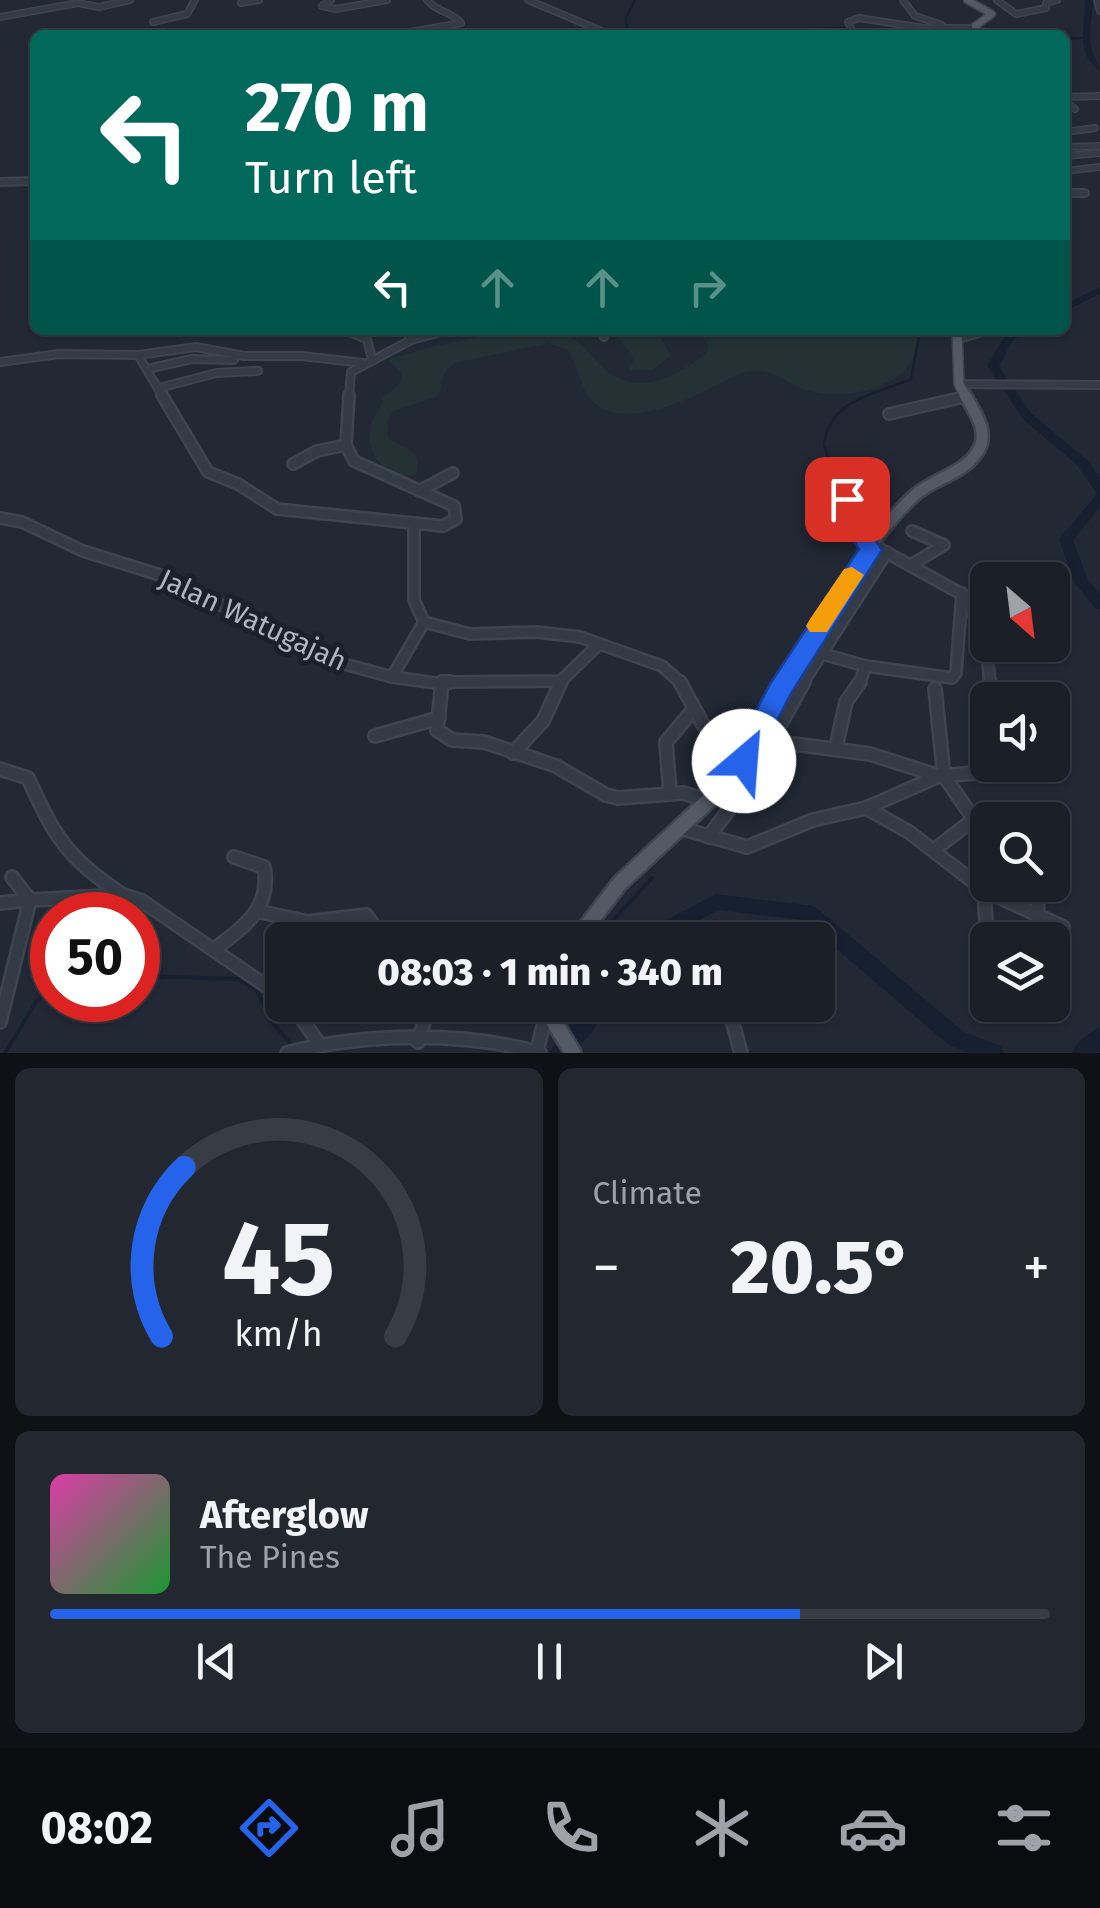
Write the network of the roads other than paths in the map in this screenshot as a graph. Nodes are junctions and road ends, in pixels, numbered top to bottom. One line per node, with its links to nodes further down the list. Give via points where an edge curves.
1 (130, 0): 15 (street)
2 (194, 0): 16 (street, via 186,14)
3 (244, 0): 4 (street)
4 (259, 0)
5 (331, 0): 6 (street, via 322,6)
6 (387, 0)
7 (427, 0): 20 (street, via 460,24)
8 (528, 0): 21 (street)
9 (903, 0): 18 (street, via 919,18)
10 (968, 0): 19 (main road, via 993,16)
11 (997, 0): 12 (street, via 1016,14)
12 (1057, 0)
13 (1097, 0): 14 (street)
14 (1100, 11)
15 (0, 17)
16 (153, 22)
17 (902, 27): 18 (street); 22 (street, via 855,18)
18 (959, 28): 19 (street)
19 (975, 28)
20 (424, 30)
21 (599, 30)
22 (849, 30)
23 (1100, 96): 24 (street)
24 (1070, 99)
25 (1070, 103): 26 (street)
26 (1076, 108)
27 (1095, 128): 28 (street)
28 (1070, 132)
29 (1070, 134): 30 (street)
30 (1090, 146): 31 (street); 32 (street)
31 (1100, 146)
32 (1070, 148)
33 (1100, 154): 34 (street)
34 (1070, 156)
35 (1100, 167): 36 (street)
36 (1070, 170)
37 (30, 181): 38 (street)
38 (0, 182)
39 (1070, 193): 40 (street)
40 (1086, 193)
41 (356, 335): 48 (street, via 366,339)
42 (408, 335): 45 (street)
43 (430, 335): 45 (street)
44 (957, 335): 52 (main road)
45 (411, 340): 48 (street)
46 (138, 354): 47 (street, via 196,347); 49 (street); 50 (street)
47 (276, 358): 48 (street); 50 (street, via 199,358)
48 (368, 361): 57 (street, via 350,376)
49 (0, 362)
50 (148, 369): 54 (street)
51 (258, 372): 54 (street, via 233,370)
52 (959, 384): 53 (street); 55 (main road)
53 (1100, 385)
54 (159, 388): 63 (street, via 204,468 270,506)
55 (964, 397): 56 (street); 65 (main road, via 982,427 980,449 964,467 917,493)
56 (889, 414)
57 (346, 445): 58 (street); 61 (street, via 354,461)
58 (293, 464)
59 (453, 474): 61 (street)
60 (842, 480): 65 (street)
61 (419, 491): 63 (street, via 458,514 442,526)
62 (0, 518): 74 (street, Jalan Watugajah, via 163,576 308,651)
63 (414, 524): 70 (street, via 414,600)
64 (912, 531): 67 (street, via 944,545)
65 (869, 550): 66 (street); 72 (main road)
66 (887, 552): 67 (street); 72 (street)
67 (912, 564): 68 (street)
68 (965, 595): 69 (street); 73 (street, via 954,678); 77 (street, via 988,656)
69 (970, 596)
70 (424, 622): 71 (street, via 464,632 556,632); 74 (street)
71 (600, 644): 75 (street); 79 (street, via 674,673)
72 (812, 652): 73 (street); 82 (main road); 83 (street)
73 (866, 666): 84 (street, via 846,702)
74 (392, 678): 76 (street, Jalan Watugajah)
75 (560, 681): 76 (street, Jalan Watugajah); 85 (street, via 545,720)
76 (443, 682): 80 (street)
77 (990, 682)
78 (935, 690): 89 (street)
79 (693, 710): 86 (street, via 718,748); 90 (street, via 666,742)
80 (439, 718): 81 (street); 85 (street, via 442,736)
81 (375, 736)
82 (754, 739): 83 (street); 86 (main road)
83 (770, 742): 84 (street); 96 (street, via 746,789)
84 (836, 748): 89 (street)
85 (513, 753): 90 (street, via 618,798)
86 (744, 761): 91 (main road)
87 (0, 769): 101 (street, via 28,778 55,837)
88 (970, 773): 89 (street)
89 (942, 776): 92 (street); 93 (street)
90 (670, 792): 91 (street)
91 (711, 801): 95 (main road)
92 (866, 808): 96 (street, via 746,847); 97 (street)
93 (970, 813)
94 (970, 821): 97 (street)
95 (680, 828): 96 (street); 112 (main road)
96 (708, 837)
97 (934, 850): 100 (street)
98 (234, 857): 107 (street, via 264,867)
99 (12, 877): 102 (street)
100 (970, 879)
101 (118, 892)
102 (30, 900): 105 (street); 116 (street)
103 (1008, 902): 108 (street)
104 (1038, 902): 108 (street)
105 (0, 903)
106 (160, 910): 114 (street)
107 (258, 911): 109 (street); 114 (street)
108 (1037, 916): 113 (street)
109 (308, 922)
110 (308, 922): 111 (street, via 366,915)
111 (371, 922)
112 (590, 922)
113 (1052, 922)
114 (214, 949): 115 (street)
115 (265, 985)
116 (3, 999): 117 (street)
117 (0, 1022)
118 (304, 1022): 124 (street)
119 (424, 1022): 123 (street)
120 (547, 1022): 126 (street)
121 (555, 1022): 127 (main road)
122 (733, 1022): 128 (street)
123 (418, 1042): 124 (street); 126 (street, via 463,1039)
124 (320, 1044): 125 (street)
125 (292, 1051)
126 (538, 1052)
127 (573, 1053)
128 (741, 1053)

